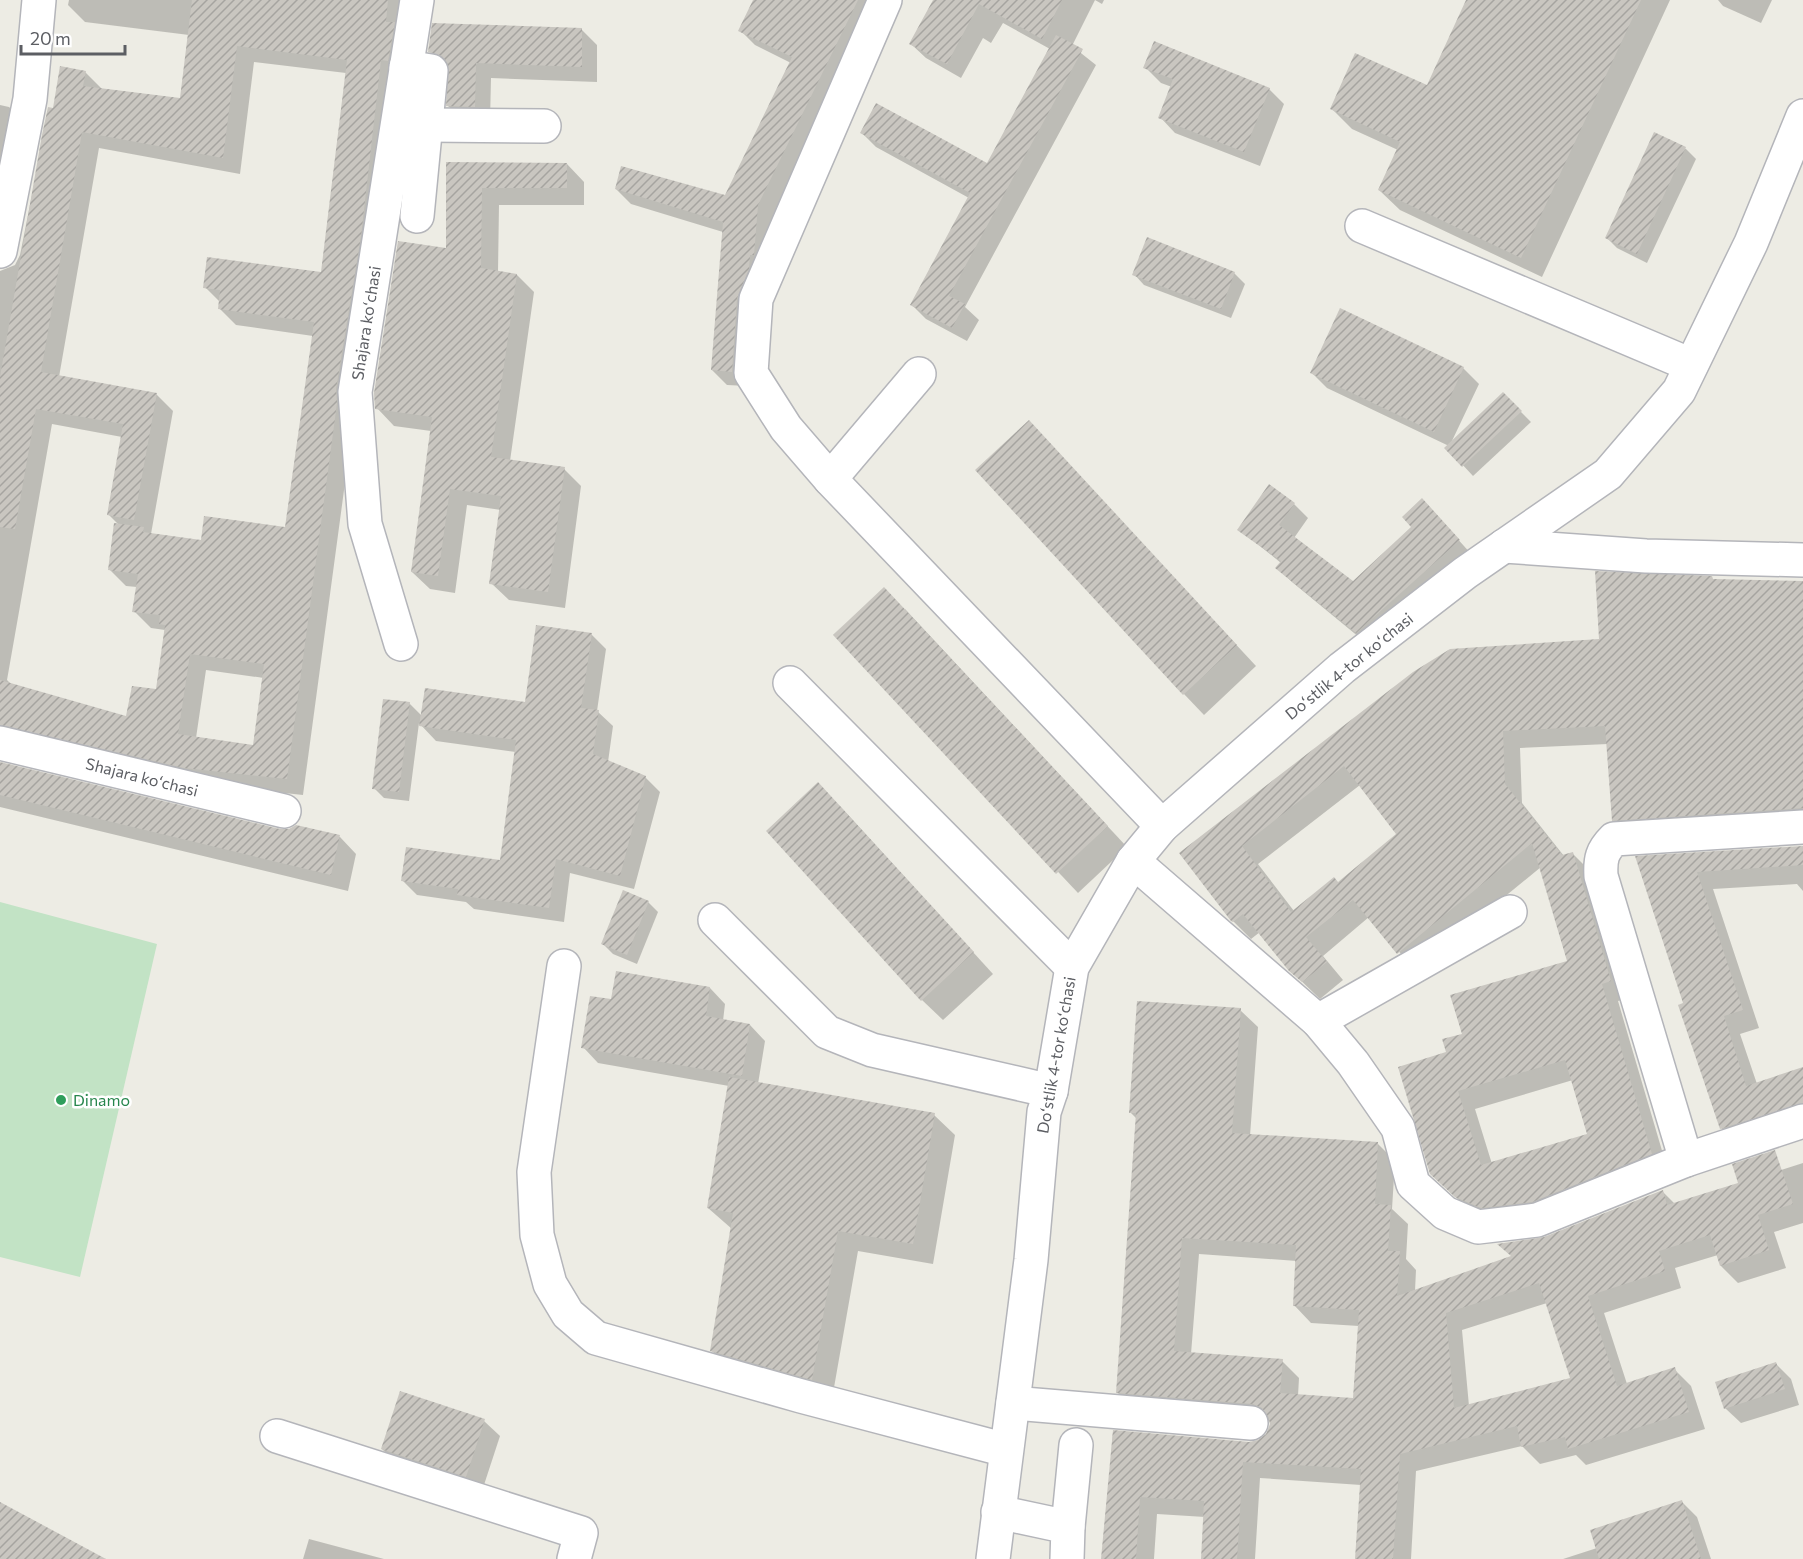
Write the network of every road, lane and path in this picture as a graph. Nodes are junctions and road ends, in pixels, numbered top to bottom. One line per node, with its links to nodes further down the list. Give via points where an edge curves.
1 (39, 0): 10 (street, via 30,99)
2 (417, 0): 4 (street, Shajara koʻchasi)
3 (885, 0): 13 (street, via 756,300 751,373 786,428)
4 (406, 67): 6 (street, via 432,71); 16 (street, Shajara koʻchasi, via 355,392 365,524)
5 (1803, 116): 11 (street, Doʻstlik 4-tor koʻchasi, via 1751,243)
6 (426, 125): 7 (street); 8 (street)
7 (544, 126)
8 (417, 216)
9 (1362, 226): 11 (street)
10 (0, 251)
11 (1691, 365): 14 (street, Doʻstlik 4-tor koʻchasi, via 1679,391 1608,474)
12 (919, 374): 13 (street)
13 (830, 479): 20 (street)
14 (1504, 546): 15 (street, via 1646,556); 20 (street, Doʻstlik 4-tor koʻchasi, via 1342,668)
15 (1803, 560)
16 (401, 644)
17 (790, 683): 26 (street)
18 (0, 743): 19 (street, Shajara koʻchasi)
19 (284, 811)
20 (1162, 826): 22 (street, Doʻstlik 4-tor koʻchasi)
21 (1803, 827): 30 (street, via 1614,839 1600,859 1601,876)
22 (1133, 861): 26 (street, Doʻstlik 4-tor koʻchasi); 27 (street)
23 (1510, 912): 27 (street)
24 (715, 920): 28 (street, via 827,1032 872,1050)
25 (564, 966): 35 (street, via 534,1172 537,1235 550,1284 568,1314 596,1338)
26 (1072, 967): 28 (street, Doʻstlik 4-tor koʻchasi)
27 (1317, 1021): 30 (street, via 1398,1128 1413,1184 1445,1213 1478,1227 1537,1220)
28 (1051, 1091): 31 (street, Doʻstlik 4-tor koʻchasi, via 1044,1112 1032,1260)
29 (1803, 1121): 30 (street)
30 (1686, 1160)
31 (1013, 1403): 32 (street); 35 (street, Doʻstlik 4-tor koʻchasi)
32 (1251, 1423)
33 (277, 1437): 38 (street, via 580,1533)
34 (1077, 1444): 37 (street)
35 (1006, 1450): 36 (street, Doʻstlik 4-tor koʻchasi)
36 (998, 1512): 37 (street); 39 (street, Doʻstlik 4-tor koʻchasi)
37 (1068, 1543)
38 (574, 1559)
39 (993, 1559)

